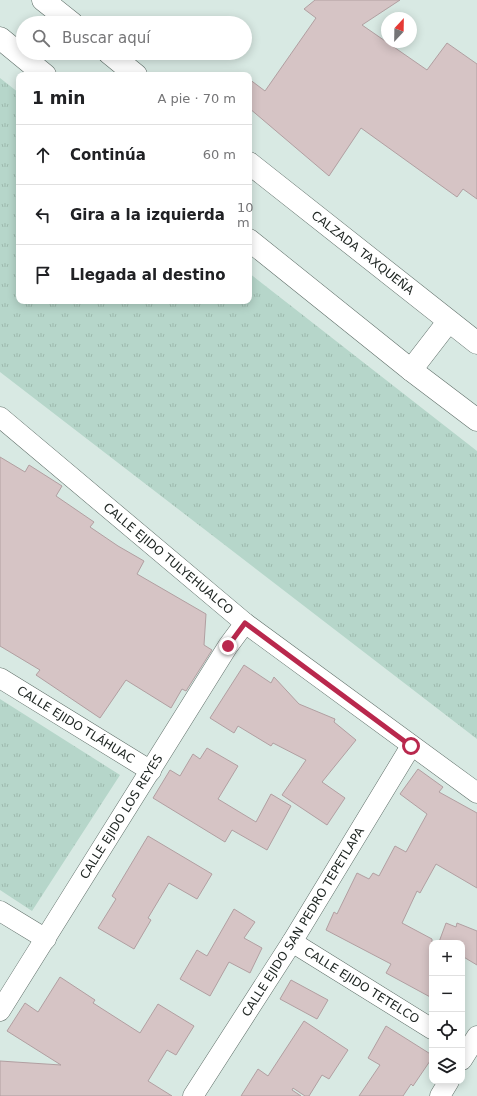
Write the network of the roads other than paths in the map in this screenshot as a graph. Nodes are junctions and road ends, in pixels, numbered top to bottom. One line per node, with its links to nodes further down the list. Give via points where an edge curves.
1 (43, 0): 2 (main road)
2 (63, 16)
3 (0, 38): 4 (main road)
4 (16, 51)
5 (27, 60): 7 (main road)
6 (118, 60): 8 (main road)
7 (41, 72)
8 (132, 72)
9 (252, 165): 11 (main road, CALZADA TAXQUEÑA)
10 (252, 242): 13 (main road)
11 (448, 322): 12 (main road, CALZADA TAXQUEÑA); 13 (main road)
12 (477, 344)
13 (411, 370): 15 (main road)
14 (0, 417): 16 (street, CALLE EJIDO TULYEHUALCO)
15 (477, 420)
16 (245, 623): 18 (street, CALLE EJIDO TULYEHUALCO); 19 (street, CALLE EJIDO LOS REYES, via 228,646)
17 (0, 678): 19 (street, CALLE EJIDO TLÁHUAC)
18 (411, 746): 20 (street, CALLE EJIDO TULYEHUALCO); 23 (street, CALLE EJIDO SAN PEDRO TEPETLAPA)
19 (151, 771): 22 (street, CALLE EJIDO LOS REYES)
20 (477, 793)
21 (0, 911): 22 (street)
22 (46, 939): 24 (street, CALLE EJIDO LOS REYES)
23 (292, 942): 25 (street, CALLE EJIDO TETELCO); 27 (street, CALLE EJIDO SAN PEDRO TEPETLAPA)
24 (0, 1011)
25 (429, 1027)
26 (447, 1084): 28 (street)
27 (193, 1096)
28 (440, 1096)

